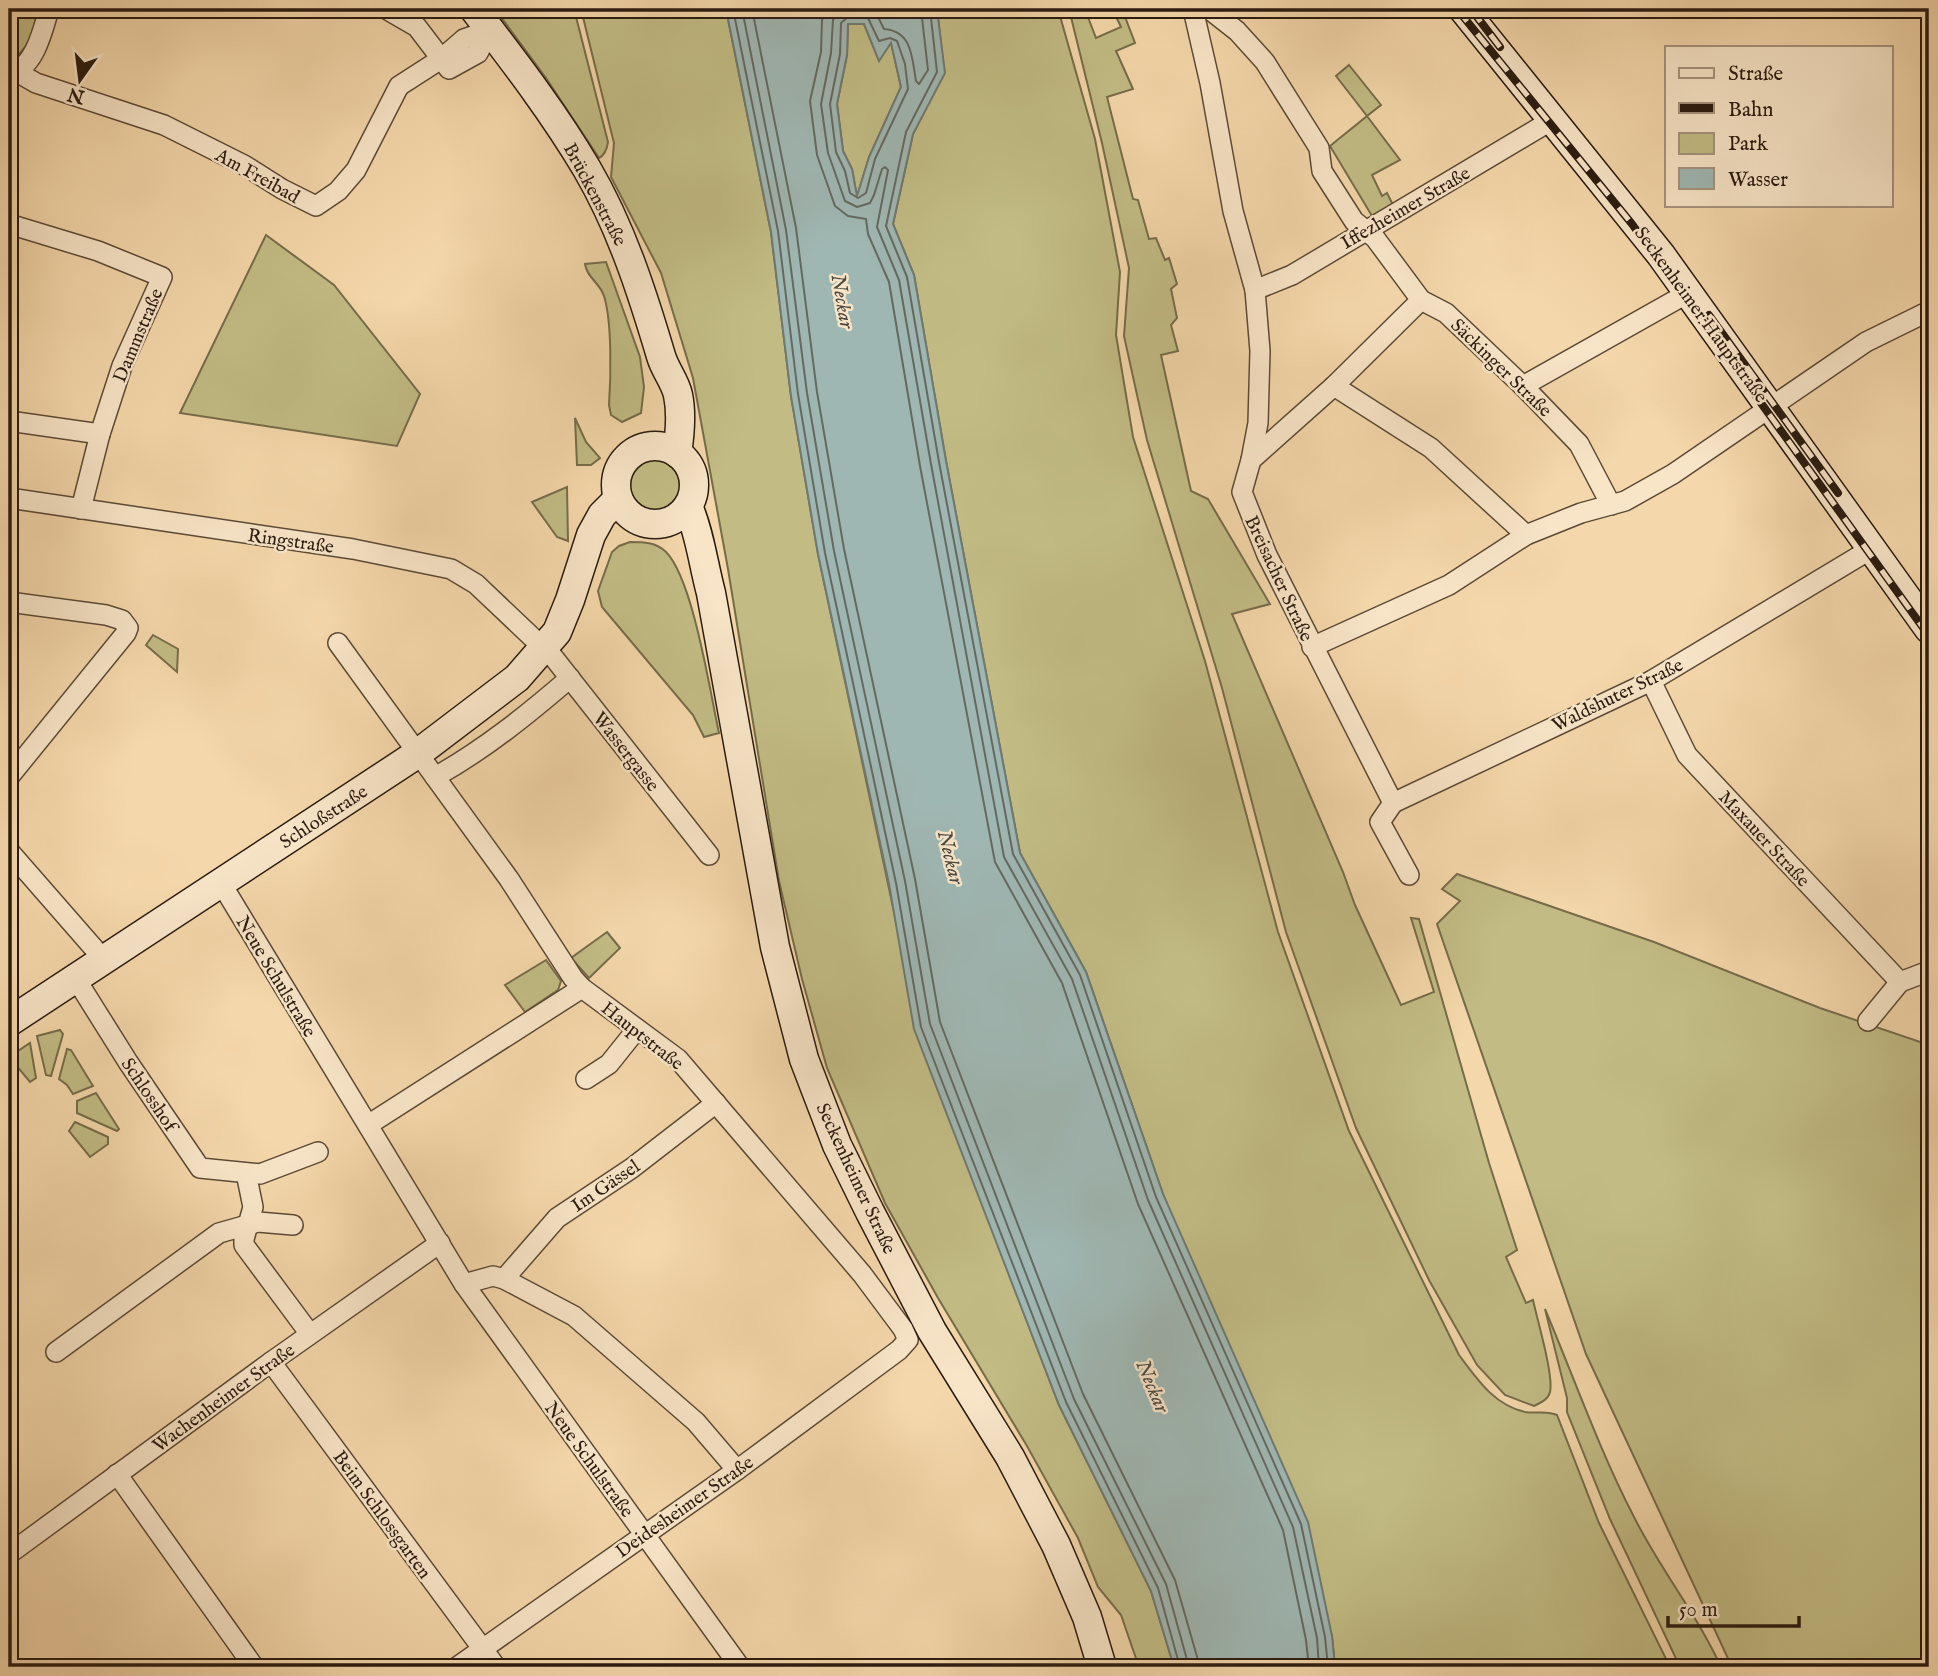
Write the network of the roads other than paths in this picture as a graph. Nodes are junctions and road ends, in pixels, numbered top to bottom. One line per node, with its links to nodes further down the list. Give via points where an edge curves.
1 (49, 9): 8 (street, via 28,62)
2 (386, 9): 7 (street, via 417,27)
3 (1193, 9): 12 (street, Breisacher Straße, via 1233,211)
4 (1209, 9): 11 (street, Säckinger Straße, via 1265,62 1319,148 1322,171)
5 (1463, 9): 9 (main road, Seckenheimer Hauptstraße)
6 (482, 20): 7 (street, Am Freibad, via 478,52); 21 (main road, Brückenstraße, via 587,170 630,260 662,361 678,394 681,429)
7 (445, 64): 8 (street, Am Freibad, via 400,86 356,170 338,191 316,205 164,125)
8 (13, 72)
9 (1552, 120): 11 (street, Iffezheimer Straße); 13 (main road, Seckenheimer Hauptstraße)
10 (9, 224): 20 (street, Dammstraße, via 98,251 162,277 122,366)
11 (1364, 230): 12 (street, Iffezheimer Straße, via 1292,275); 14 (street, Säckinger Straße)
12 (1255, 290): 22 (street, Breisacher Straße, via 1260,351 1258,423)
13 (1688, 293): 17 (street); 18 (main road, Seckenheimer Hauptstraße)
14 (1421, 300): 16 (street); 17 (street, Säckinger Straße, via 1446,313)
15 (1929, 311): 18 (street, via 1866,342)
16 (1334, 386): 22 (street); 28 (street, via 1431,448)
17 (1524, 386): 24 (street, Säckinger Straße, via 1579,444)
18 (1769, 407): 24 (street, via 1672,474); 29 (main road, Seckenheimer Hauptstraße)
19 (9, 421): 20 (street)
20 (100, 434): 26 (street, Dammstraße)
21 (666, 449): 25 (main road, via 633,452 621,464 616,481); 27 (main road, via 686,461 692,471 692,495)
22 (1251, 460): 33 (street, Breisacher Straße, via 1242,492)
23 (9, 498): 26 (street, Ringstraße)
24 (1611, 505): 28 (street)
25 (626, 508): 27 (main road, via 645,522); 34 (main road, Schloßstraße, via 602,515 565,614)
26 (81, 509): 34 (street, Ringstraße, via 353,549 451,569 476,584)
27 (677, 514): 76 (main road, Seckenheimer Straße, via 711,593 775,947 804,1059 837,1145 882,1235 1056,1545 1087,1617)
28 (1526, 535): 33 (street, via 1449,585)
29 (1871, 549): 31 (main road, Seckenheimer Hauptstraße); 36 (street, Waldshuter Straße)
30 (9, 602): 39 (street, via 106,615 122,620 128,628)
31 (1929, 629)
32 (338, 643): 37 (street, Hauptstraße)
33 (1312, 647): 40 (street, Breisacher Straße)
34 (545, 648): 35 (street, Wassergasse); 37 (main road, Schloßstraße, via 517,678)
35 (570, 678): 38 (street, via 515,725); 42 (street, Wassergasse)
36 (1651, 681): 40 (street, Waldshuter Straße); 48 (street, Maxauer Straße, via 1687,755)
37 (417, 754): 38 (street, Hauptstraße); 44 (main road, Schloßstraße)
38 (435, 776): 49 (street, Hauptstraße)
39 (9, 777)
40 (1393, 803): 43 (street, via 1380,822)
41 (9, 850): 45 (street)
42 (709, 855)
43 (1409, 875)
44 (221, 883): 45 (main road, Schloßstraße); 55 (street, Neue Schulstraße)
45 (105, 961): 47 (main road, Schloßstraße)
46 (1929, 971): 48 (street)
47 (76, 979): 51 (main road, Schloßstraße); 57 (street, Schlosshof, via 200,1168)
48 (1900, 982): 50 (street)
49 (582, 988): 52 (street, Hauptstraße); 55 (street)
50 (1868, 1021)
51 (9, 1022)
52 (637, 1029): 53 (street, via 610,1064); 54 (street, Hauptstraße, via 678,1059)
53 (586, 1079)
54 (716, 1103): 61 (street, Im Gässel, via 632,1168 556,1218); 64 (street, Hauptstraße, via 862,1274)
55 (368, 1125): 60 (street, Neue Schulstraße)
56 (318, 1152): 57 (street, Schlosshof, via 260,1174)
57 (246, 1173): 58 (street, via 253,1207)
58 (248, 1225): 59 (street); 63 (street, via 244,1245); 65 (street, via 219,1233)
59 (293, 1225)
60 (440, 1243): 62 (street, Neue Schulstraße); 63 (street, Wachenheimer Straße)
61 (505, 1279): 62 (street, via 493,1276); 67 (street, via 574,1316 696,1422)
62 (464, 1284): 69 (street, Neue Schulstraße)
63 (310, 1334): 66 (street, Wachenheimer Straße)
64 (908, 1340): 67 (street, Deidesheimer Straße)
65 (56, 1352)
66 (271, 1362): 68 (street, Wachenheimer Straße); 71 (street, Beim Schlossgarten)
67 (737, 1470): 69 (street, Deidesheimer Straße)
68 (117, 1474): 70 (street, Wachenheimer Straße); 72 (street)
69 (645, 1534): 71 (street, Deidesheimer Straße); 75 (street, Neue Schulstraße)
70 (9, 1553)
71 (482, 1648): 73 (street, Deidesheimer Straße); 74 (street, Beim Schlossgarten)
72 (254, 1667)
73 (457, 1667)
74 (496, 1667)
75 (740, 1667)
76 (1102, 1667)

